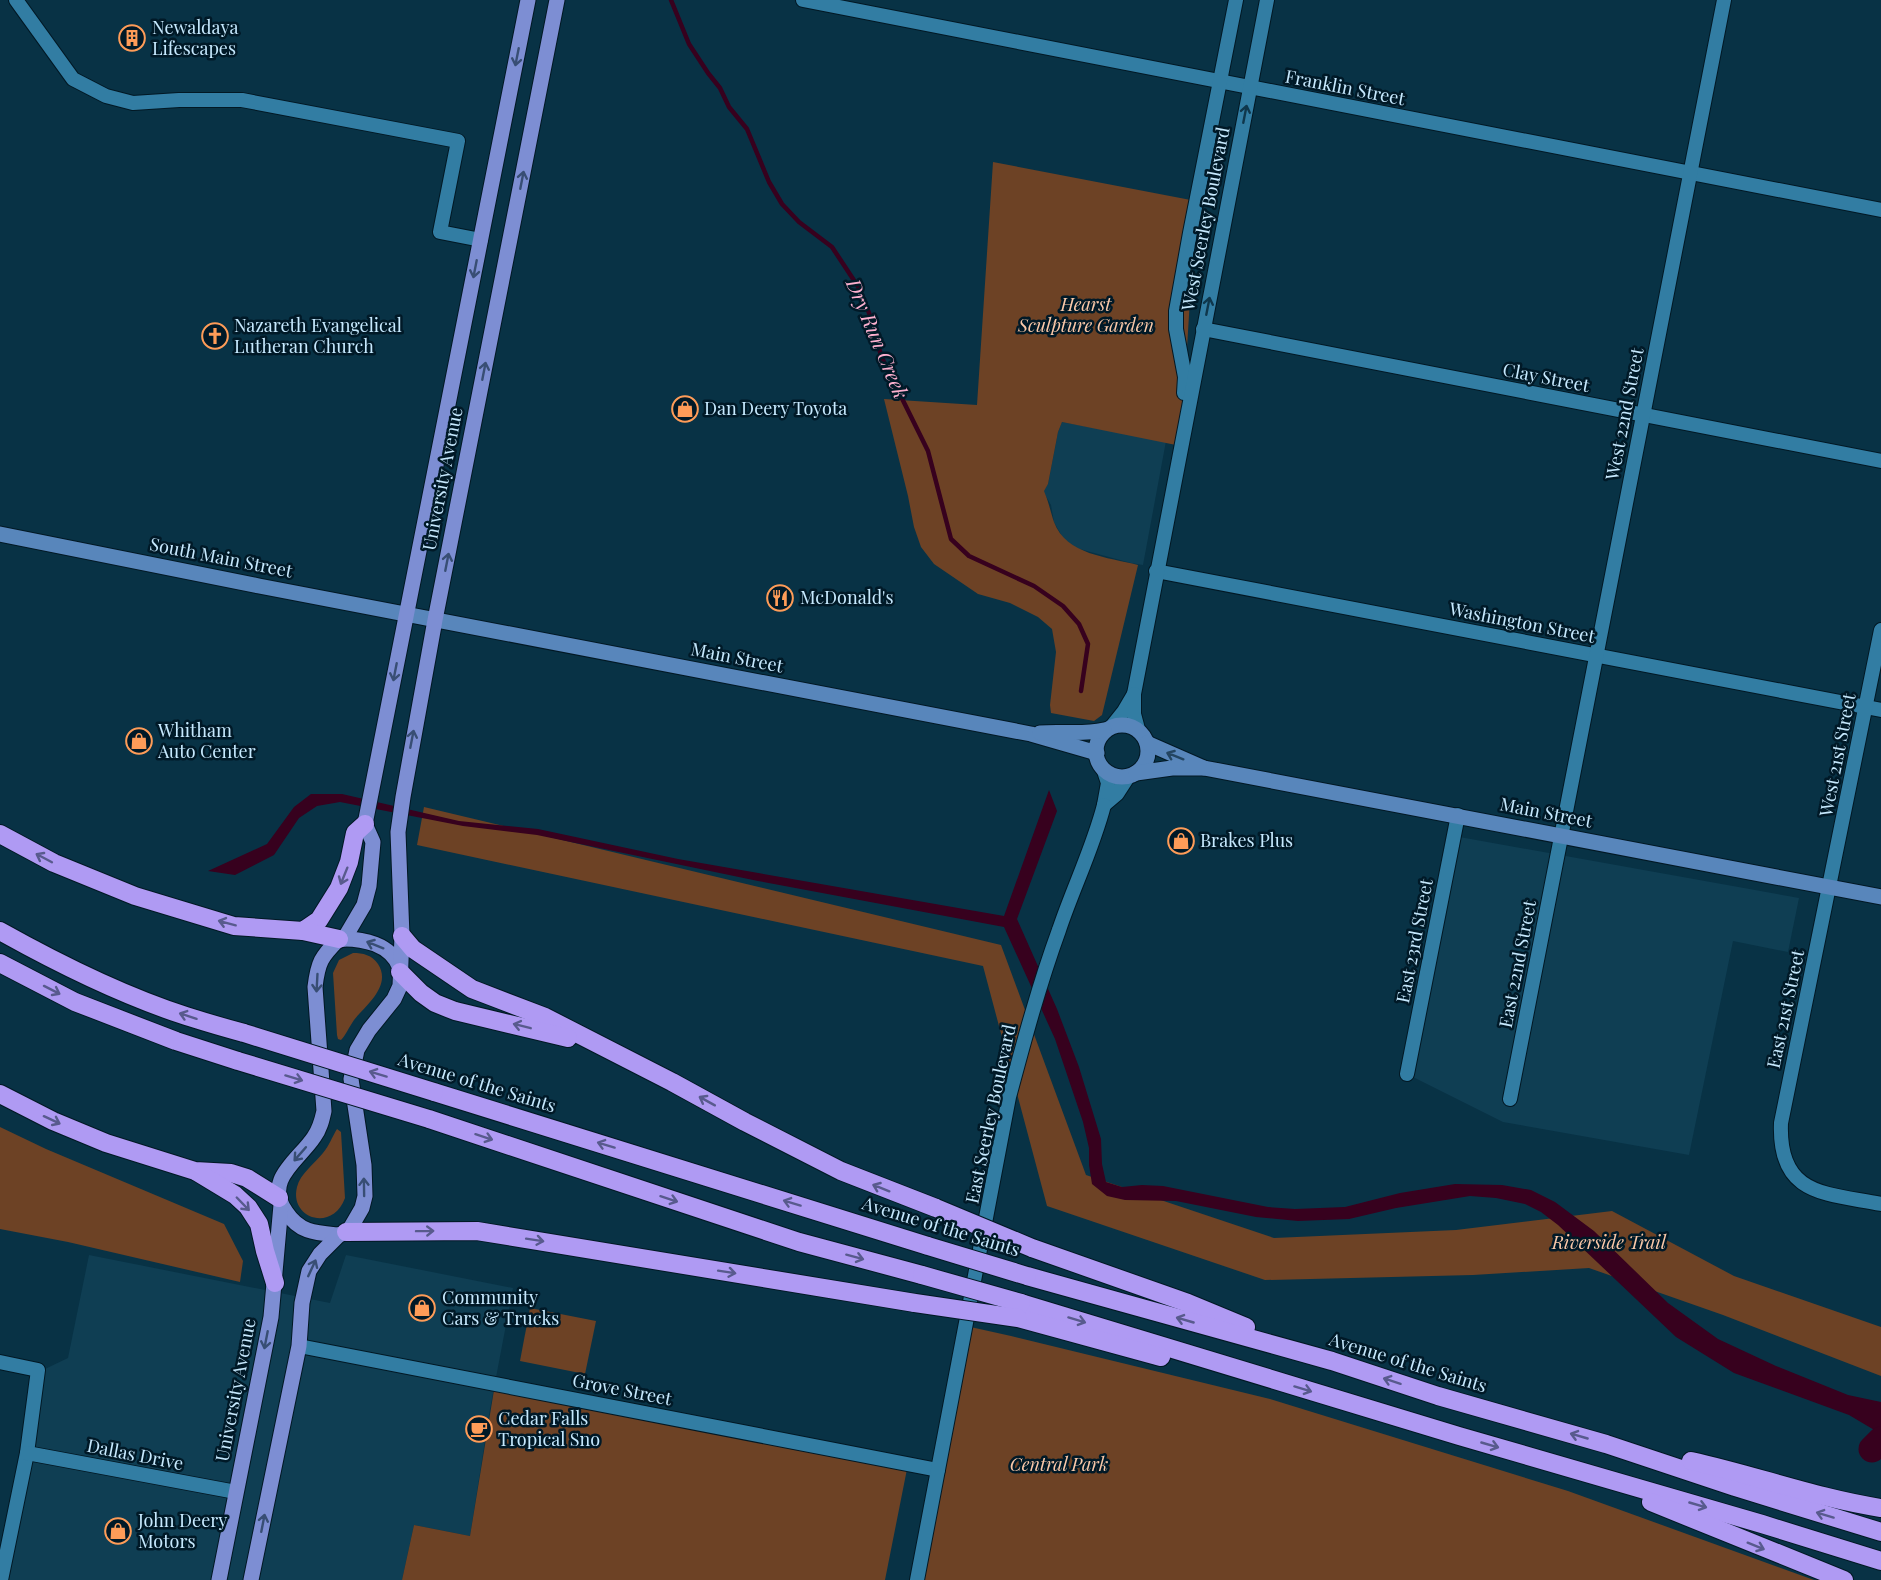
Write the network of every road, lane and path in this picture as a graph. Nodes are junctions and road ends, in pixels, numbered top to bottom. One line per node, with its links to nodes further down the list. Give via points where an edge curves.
1 (16, 0): 12 (street, via 73,79 106,96 133,103 243,99 458,141 440,232)
2 (528, 0): 12 (main road, University Avenue, one-way to 12)
3 (557, 0): 20 (main road, University Avenue, one-way to 3)
4 (803, 0): 8 (street, Franklin Street)
5 (1236, 0): 8 (street, West Seerley Boulevard)
6 (1267, 0): 9 (street, West Seerley Boulevard)
7 (1724, 0): 10 (street, West 22nd Street)
8 (1219, 82): 9 (street, Franklin Street); 15 (street, West Seerley Boulevard, via 1176,311 1185,377)
9 (1250, 88): 10 (street, Franklin Street); 13 (street, West Seerley Boulevard, one-way to 9)
10 (1690, 173): 11 (street, Franklin Street); 14 (street, West 22nd Street)
11 (1881, 210)
12 (481, 240): 19 (main road, University Avenue, one-way to 19)
13 (1203, 329): 14 (street, Clay Street); 15 (street, West Seerley Boulevard)
14 (1643, 415): 16 (street, Clay Street); 22 (street, West 22nd Street)
15 (1181, 446): 18 (street, West Seerley Boulevard)
16 (1881, 461)
17 (0, 534): 19 (main road, South Main Street)
18 (1156, 572): 22 (street, Washington Street); 23 (street, West Seerley Boulevard)
19 (406, 614): 20 (main road, South Main Street); 36 (main road, University Avenue, one-way to 36)
20 (435, 620): 28 (main road, Main Street); 43 (main road, University Avenue, one-way to 20, via 398,832)
21 (1881, 630): 24 (street, West 21st Street)
22 (1596, 655): 24 (street, Washington Street); 38 (street, West 22nd Street)
23 (1134, 694): 26 (street, West Seerley Boulevard); 27 (street, West Seerley Boulevard)
24 (1867, 707): 25 (street, Washington Street); 39 (street, West 21st Street)
25 (1881, 710)
26 (1108, 728): 27 (main road, via 1121,724); 28 (main road, Main Street, via 1093,733); 30 (main road, via 1099,737)
27 (1138, 729): 29 (main road)
28 (1031, 734): 30 (main road, Main Street)
29 (1148, 743): 31 (main road, Main Street, one-way to 29); 33 (main road, via 1143,768)
30 (1096, 753): 32 (main road)
31 (1204, 768): 33 (main road, Main Street, via 1172,768); 35 (main road, Main Street)
32 (1104, 771): 33 (main road, via 1120,778); 34 (street, East Seerley Boulevard, via 1108,783)
33 (1132, 775): 34 (street, East Seerley Boulevard)
34 (1104, 805): 63 (street, East Seerley Boulevard, via 1049,956 1009,1097)
35 (1458, 815): 38 (main road, Main Street); 48 (street, East 23rd Street)
36 (365, 824): 42 (highway, one-way to 42, via 355,833 350,862 339,888 319,920); 44 (main road, University Avenue, via 373,842 369,886 364,904)
37 (0, 834): 42 (highway, one-way to 37, via 234,926 135,896 54,863)
38 (1560, 835): 39 (main road, Main Street); 50 (street, East 22nd Street)
39 (1830, 887): 40 (main road, Main Street); 53 (street, East 21st Street, via 1780,1140 1786,1164 1803,1184 1815,1191)
40 (1881, 897)
41 (0, 931): 58 (highway, Avenue of the Saints, one-way to 41, bridge, via 1027,1276 184,1016 126,993)
42 (303, 931): 44 (highway)
43 (402, 936): 46 (main road, University Avenue); 47 (highway, via 413,949 472,989 545,1017)
44 (342, 939): 46 (main road, one-way to 44, via 396,958 374,943); 52 (main road, University Avenue, one-way to 52, via 321,960 315,987 324,1111 321,1124 285,1171 280,1182)
45 (0, 963): 56 (highway, one-way to 56, bridge, via 86,1006 176,1041 429,1119 799,1242 922,1275)
46 (400, 970): 47 (highway, one-way to 46, via 435,1004); 54 (main road, University Avenue, one-way to 46, via 358,1217 365,1196 351,1079 357,1050 394,999 400,986)
47 (599, 1046): 58 (highway, one-way to 47, bridge, via 841,1171)
48 (1407, 1074)
49 (0, 1094): 51 (highway, one-way to 51, via 106,1143)
50 (1510, 1099)
51 (195, 1171): 52 (highway, via 247,1178); 55 (highway, one-way to 55, via 235,1195 248,1208 259,1224)
52 (280, 1201): 54 (main road, via 292,1221 305,1230); 55 (main road, University Avenue)
53 (1881, 1204)
54 (342, 1234): 56 (highway, one-way to 56, bridge, via 477,1231 915,1303); 57 (main road, University Avenue, one-way to 54, via 309,1271 320,1254)
55 (275, 1282): 64 (main road, University Avenue, one-way to 64)
56 (1020, 1311): 62 (highway, one-way to 62, via 1145,1354 1272,1379)
57 (299, 1346): 63 (street, Grove Street); 70 (main road, University Avenue, one-way to 57)
58 (1332, 1361): 60 (highway, Avenue of the Saints, one-way to 58)
59 (0, 1362): 61 (street, via 38,1370)
60 (1606, 1444): 65 (highway); 66 (highway, Avenue of the Saints, one-way to 60)
61 (27, 1453): 64 (street, Dallas Drive); 68 (street)
62 (1566, 1467): 67 (highway, one-way to 67); 72 (highway, one-way to 72)
63 (938, 1470): 71 (street, East Seerley Boulevard)
64 (236, 1492): 69 (main road, University Avenue)
65 (1881, 1508)
66 (1881, 1532)
67 (1881, 1562)
68 (1, 1580)
69 (219, 1580)
70 (251, 1580)
71 (917, 1580)
72 (1844, 1580)

